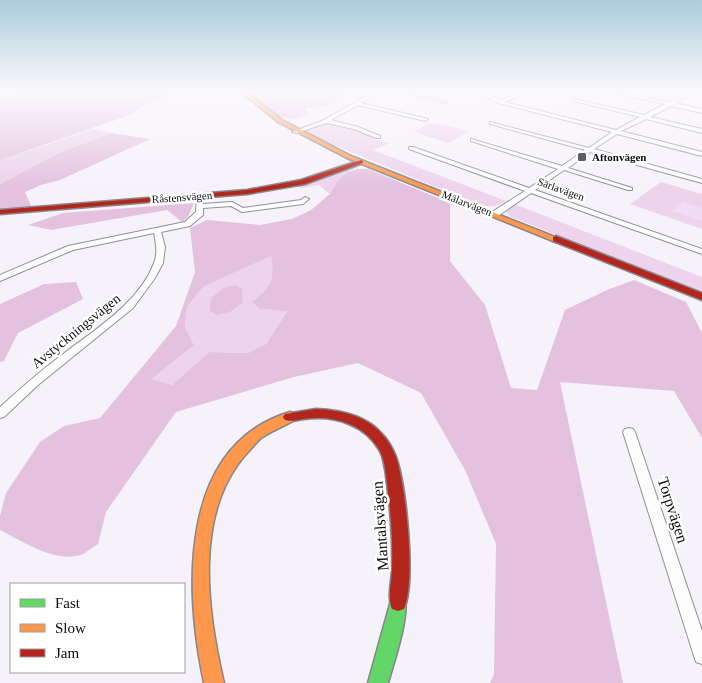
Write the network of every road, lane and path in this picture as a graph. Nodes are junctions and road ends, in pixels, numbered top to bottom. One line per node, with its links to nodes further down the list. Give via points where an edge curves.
1 (283, 124): 9 (street, Mälarvägen)
2 (318, 124): 9 (street)
3 (338, 124): 11 (street)
4 (495, 124): 14 (street)
5 (585, 124): 10 (street)
6 (632, 124): 10 (street)
7 (673, 124): 8 (street)
8 (702, 131)
9 (295, 132): 16 (street, Mälarvägen)
10 (616, 132): 14 (street); 15 (street)
11 (378, 137)
12 (473, 140): 17 (street)
13 (411, 148): 20 (street, Särlavägen)
14 (590, 149): 17 (street); 18 (street)
15 (702, 154)
16 (361, 162): 22 (street, Råstensvägen, via 287,186); 24 (street, Mälarvägen)
17 (561, 168): 19 (street); 20 (street)
18 (700, 179)
19 (630, 189)
20 (531, 190): 24 (street); 26 (street, Särlavägen)
21 (305, 199): 22 (street, via 303,202 242,210 232,204)
22 (200, 201): 23 (street, Råstensvägen); 25 (street, via 200,213 187,224)
23 (0, 212)
24 (495, 214): 28 (street, Mälarvägen)
25 (157, 231): 27 (street, via 71,248); 29 (street, Avstyckningsvägen, via 161,247 157,265 130,306 34,382)
26 (702, 252)
27 (0, 278)
28 (702, 297)
29 (0, 414)
30 (629, 432): 31 (street, Torpvägen)
31 (702, 656)
32 (214, 683): 33 (street, Mantalsvägen, via 201,622 199,558 211,504 224,468 247,439 271,424 295,415 319,413 344,416 364,428 382,443 392,469 402,556 396,618)
33 (378, 683)

